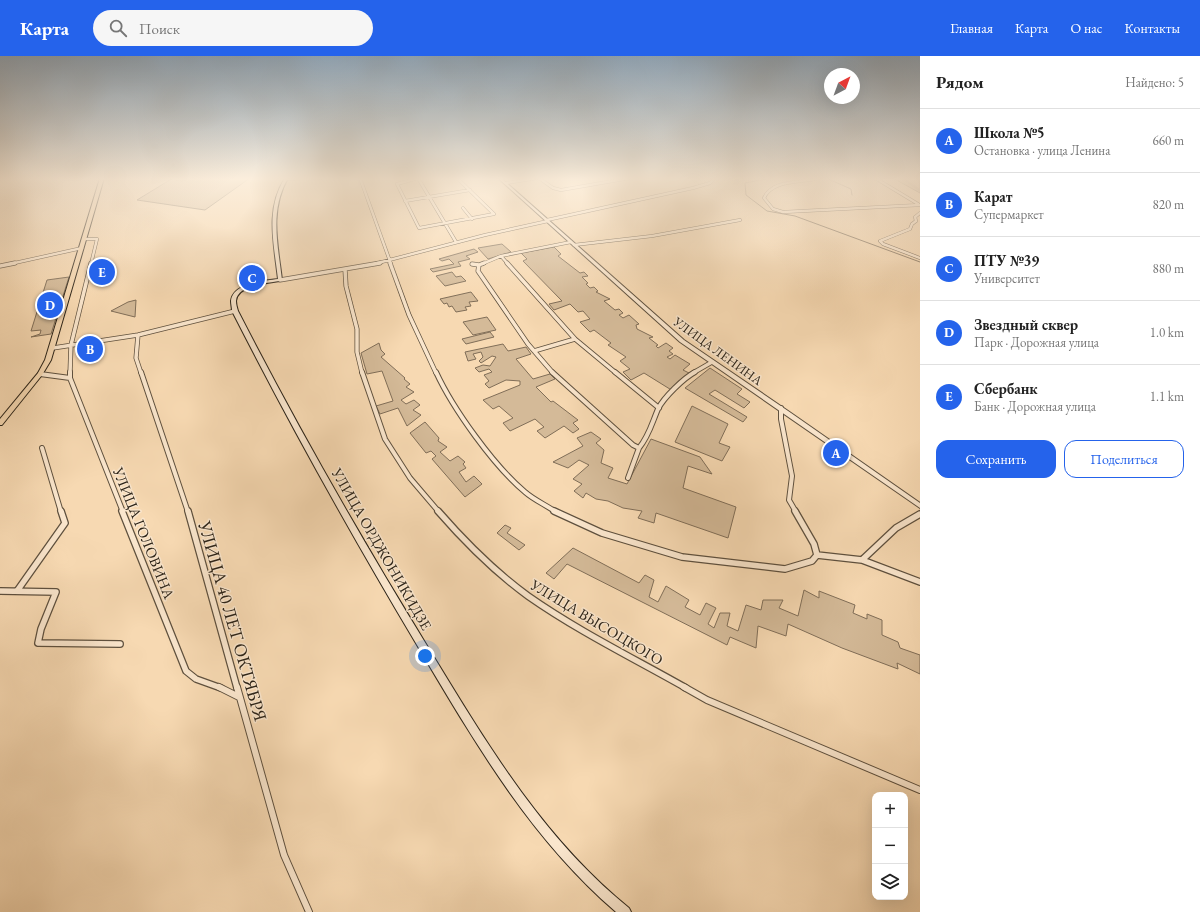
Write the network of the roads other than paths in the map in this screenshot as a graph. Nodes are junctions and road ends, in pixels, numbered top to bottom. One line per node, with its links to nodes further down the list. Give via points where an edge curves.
1 (91, 218): 16 (main road)
2 (275, 218): 27 (main road)
3 (373, 218): 22 (street)
4 (414, 218): 15 (street, via 419,228)
5 (443, 218): 15 (street)
6 (476, 218): 10 (street)
7 (544, 218): 12 (street, УЛИЦА ЛЕНИНА)
8 (561, 218): 12 (street)
9 (915, 218): 13 (street)
10 (472, 219): 15 (street)
11 (740, 220): 18 (street, via 652,236)
12 (547, 221): 17 (street); 18 (street, УЛИЦА ЛЕНИНА)
13 (916, 221): 14 (street); 21 (street, via 910,229 880,242)
14 (920, 223)
15 (447, 224): 17 (street)
16 (85, 239): 19 (main road); 31 (street, УЛИЦА ГОЛОВИНА, via 97,239)
17 (456, 242): 22 (street)
18 (572, 243): 20 (street); 34 (street, УЛИЦА ЛЕНИНА, via 676,336)
19 (82, 248): 25 (street); 32 (main road)
20 (501, 256): 24 (street); 30 (street)
21 (920, 258)
22 (390, 261): 26 (street); 45 (street, via 409,315 440,381 472,431 507,476 526,493 560,514 602,532 682,557 785,569 812,562)
23 (472, 264): 24 (street)
24 (479, 265): 33 (street, via 478,271)
25 (0, 266)
26 (345, 269): 27 (street); 52 (street, УЛИЦА ВЫСОЦКОГО, via 346,286 357,329 357,352 385,439 410,478 487,562 528,596 558,616 707,700)
27 (280, 280): 28 (main road, via 241,289 233,298)
28 (235, 311): 29 (street); 54 (main road, УЛИЦА ОРДЖОНИКИДЗЕ, via 289,415 384,584 460,709 523,804 561,852 614,904)
29 (138, 335): 31 (street); 51 (street, УЛИЦА 40 ЛЕТ ОКТЯБРЯ, via 136,358 187,508)
30 (575, 339): 33 (street); 37 (street)
31 (71, 345): 32 (street); 36 (street, УЛИЦА ГОЛОВИНА)
32 (53, 348): 35 (main road)
33 (534, 351): 41 (street, via 555,375)
34 (712, 362): 37 (street, via 686,377); 38 (street, УЛИЦА ЛЕНИНА)
35 (40, 374): 36 (street); 39 (main road)
36 (70, 378): 51 (street, УЛИЦА ГОЛОВИНА, via 186,671 196,679 211,683)
37 (660, 408): 41 (street, via 647,438)
38 (781, 408): 43 (street, УЛИЦА ЛЕНИНА); 45 (street, via 792,476 789,500 814,544)
39 (0, 423)
40 (42, 448): 49 (street, via 65,523)
41 (639, 448): 42 (street)
42 (628, 478)
43 (920, 506)
44 (920, 514): 46 (street, via 905,521 879,541)
45 (817, 555): 46 (street)
46 (862, 560): 47 (street)
47 (920, 582)
48 (0, 591): 49 (street)
49 (16, 591): 50 (street, via 56,592 38,643)
50 (120, 644)
51 (239, 697): 53 (street, УЛИЦА 40 ЛЕТ ОКТЯБРЯ, via 284,855)
52 (920, 790)
53 (309, 912)
54 (626, 912)

